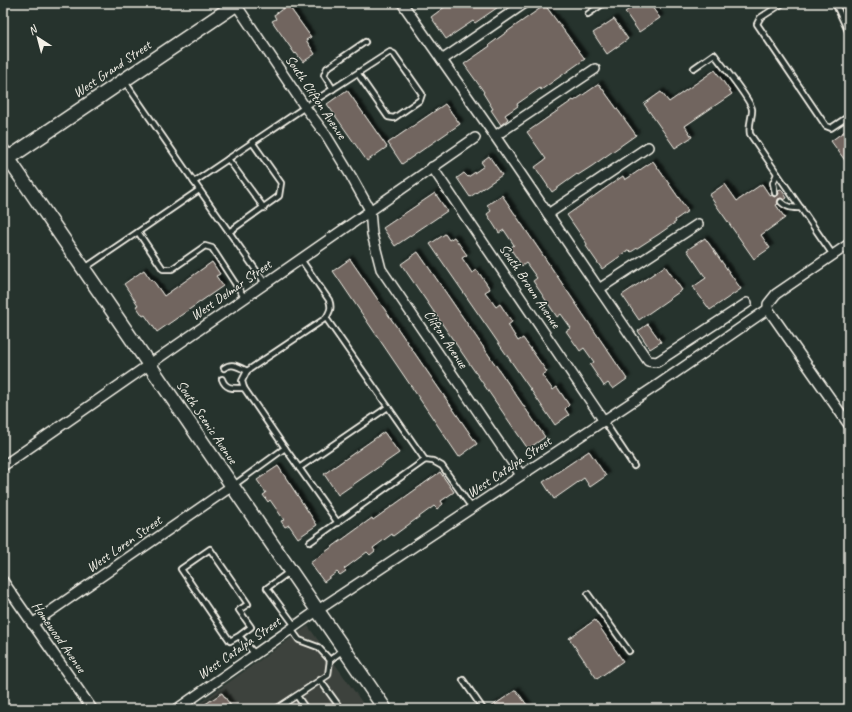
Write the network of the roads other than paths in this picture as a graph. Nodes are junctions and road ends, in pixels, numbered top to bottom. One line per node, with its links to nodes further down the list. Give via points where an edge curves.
1 (237, 3): 14 (main road, West Grand Street); 16 (street, South Clifton Avenue)
2 (402, 3): 10 (street)
3 (525, 3): 10 (street)
4 (604, 3): 7 (lane)
5 (783, 3): 17 (lane, via 760,18 757,24 826,126 831,128)
6 (835, 3): 8 (lane)
7 (588, 14)
8 (849, 33)
9 (365, 42): 15 (lane, via 327,68 324,75)
10 (442, 60): 18 (street)
11 (694, 68): 25 (lane, via 714,54 746,98 752,110 748,127 750,134)
12 (595, 69): 18 (street)
13 (358, 74): 13 (lane, via 390,52 422,94 420,100 394,118 388,117); 15 (lane)
14 (124, 80): 22 (main road, West Grand Street); 26 (lane)
15 (333, 89): 16 (lane)
16 (305, 106): 20 (lane); 32 (street, South Clifton Avenue, via 326,135)
17 (849, 116)
18 (495, 136): 33 (street)
19 (475, 138): 24 (street, West Delmar Street)
20 (252, 142): 23 (lane); 30 (lane, via 281,183 280,196)
21 (648, 147): 33 (street)
22 (5, 157): 40 (main road, South Scenic Avenue)
23 (228, 159): 26 (lane); 30 (lane)
24 (432, 167): 32 (street, West Delmar Street); 53 (street, South Brown Avenue)
25 (777, 174): 28 (lane, via 773,183); 31 (lane)
26 (194, 182): 27 (lane)
27 (199, 190): 35 (lane); 36 (lane)
28 (775, 193)
29 (781, 202): 31 (lane, via 789,208)
30 (264, 208): 36 (lane)
31 (801, 208): 38 (lane)
32 (370, 210): 39 (street, West Delmar Street); 60 (street, Clifton Avenue, via 372,234 381,269)
33 (548, 214): 42 (street)
34 (698, 224): 42 (street)
35 (138, 232): 40 (lane); 43 (lane, via 163,269 172,269 205,246 212,248)
36 (229, 232): 41 (lane)
37 (849, 244): 38 (street, West Catalpa Street)
38 (834, 254): 45 (street, West Catalpa Street, via 776,294 768,304)
39 (300, 258): 41 (street, West Delmar Street); 46 (lane, via 329,300 331,306)
40 (83, 269): 47 (main road, South Scenic Avenue)
41 (265, 283): 43 (street, West Delmar Street)
42 (599, 289): 44 (street, via 648,361 657,362)
43 (244, 297): 47 (street, West Delmar Street)
44 (747, 303)
45 (768, 309): 53 (street, West Catalpa Street); 54 (street)
46 (326, 318): 49 (lane); 52 (lane)
47 (148, 364): 57 (street, West Delmar Street); 61 (main road, South Scenic Avenue)
48 (224, 368): 49 (lane, via 234,364)
49 (247, 371): 51 (lane, via 242,381)
50 (222, 379): 51 (lane, via 228,388)
51 (244, 388): 55 (lane)
52 (388, 406): 56 (lane); 59 (lane)
53 (604, 421): 58 (lane); 60 (street, West Catalpa Street)
54 (849, 425)
55 (285, 448): 59 (lane); 61 (lane)
56 (425, 460): 62 (lane, via 442,466); 63 (lane)
57 (3, 466)
58 (634, 466)
59 (299, 468): 63 (lane)
60 (521, 475): 62 (street, West Catalpa Street)
61 (232, 486): 65 (main road, South Scenic Avenue); 69 (street, West Loren Street)
62 (472, 508): 68 (street, West Catalpa Street)
63 (338, 523): 64 (lane)
64 (310, 542)
65 (291, 571): 68 (main road, South Scenic Avenue); 70 (lane, via 268,588)
66 (3, 581): 69 (street, Homewood Avenue)
67 (588, 594): 73 (lane)
68 (318, 610): 70 (street, West Catalpa Street); 72 (main road, South Scenic Avenue)
69 (32, 624): 79 (street, Homewood Avenue)
70 (293, 628): 74 (street, West Catalpa Street); 75 (lane, via 299,640 318,647)
71 (238, 636): 71 (lane, via 251,627 239,610 248,604 210,550 181,569 230,641); 74 (lane)
72 (344, 649): 75 (lane); 84 (main road, South Scenic Avenue)
73 (628, 651)
74 (255, 654): 80 (street, West Catalpa Street)
75 (330, 660): 76 (lane, via 328,675)
76 (320, 680): 78 (lane); 83 (lane)
77 (463, 680): 85 (lane)
78 (297, 696): 81 (lane); 82 (lane)
79 (92, 709)
80 (177, 709)
81 (276, 709)
82 (306, 709)
83 (341, 709)
84 (386, 709)
85 (483, 709)

